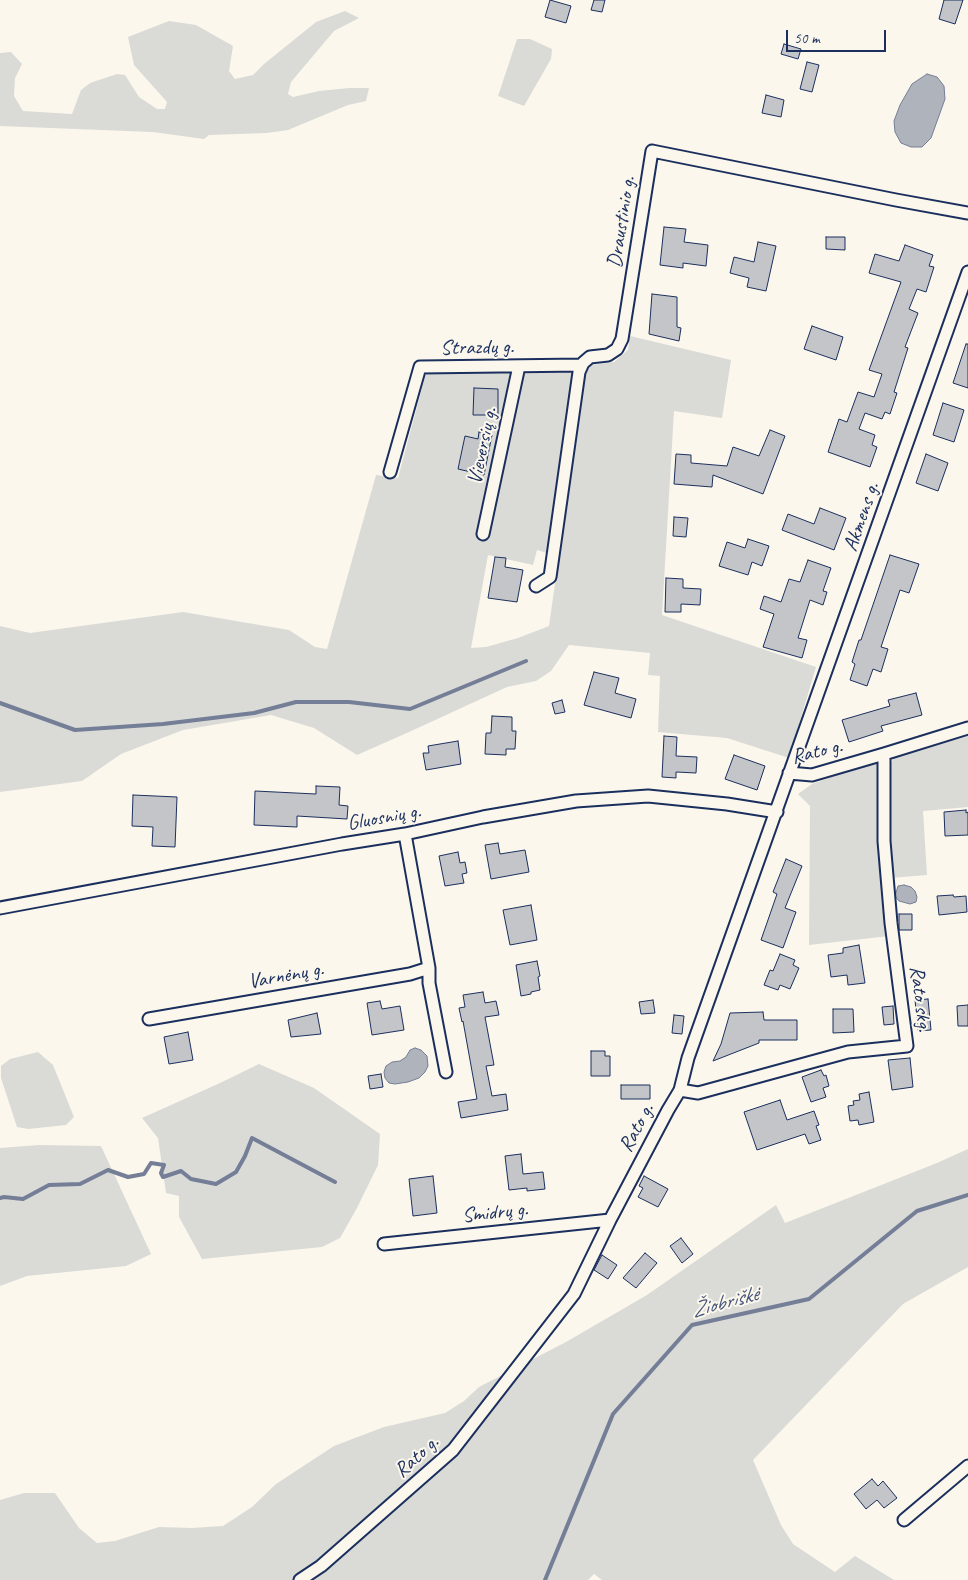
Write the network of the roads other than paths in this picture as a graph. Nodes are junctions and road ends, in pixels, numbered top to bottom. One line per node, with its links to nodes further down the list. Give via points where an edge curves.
1 (968, 213): 3 (street, Draustinio g., via 652,151 622,339 613,352 590,357)
2 (968, 272): 10 (street, Akmens g.)
3 (582, 365): 4 (street, Strazdų g.); 7 (street, via 550,577)
4 (519, 366): 5 (street, Strazdų g., via 420,367); 6 (street, Vieversių g.)
5 (390, 472)
6 (483, 534)
7 (536, 586)
8 (968, 728): 9 (street, Rato g.)
9 (884, 754): 10 (street, Rato g., via 812,775); 17 (street, Rato skg., via 884,841 907,1046 848,1052 698,1092)
10 (789, 773): 11 (street, Rato g.)
11 (777, 812): 12 (street, Gluosnių g., via 648,796 585,800); 17 (street, Rato g., via 688,1058)
12 (405, 834): 13 (street, Gluosnių g.); 14 (street)
13 (0, 908)
14 (429, 968): 15 (street, Varnėnų g.); 16 (street)
15 (149, 1019)
16 (446, 1072)
17 (680, 1090): 18 (street, Rato g.)
18 (610, 1220): 19 (street, Smidrų g.); 22 (street, Rato g., via 574,1294 454,1450)
19 (384, 1244)
20 (968, 1466): 21 (street)
21 (904, 1520)
22 (300, 1580)

